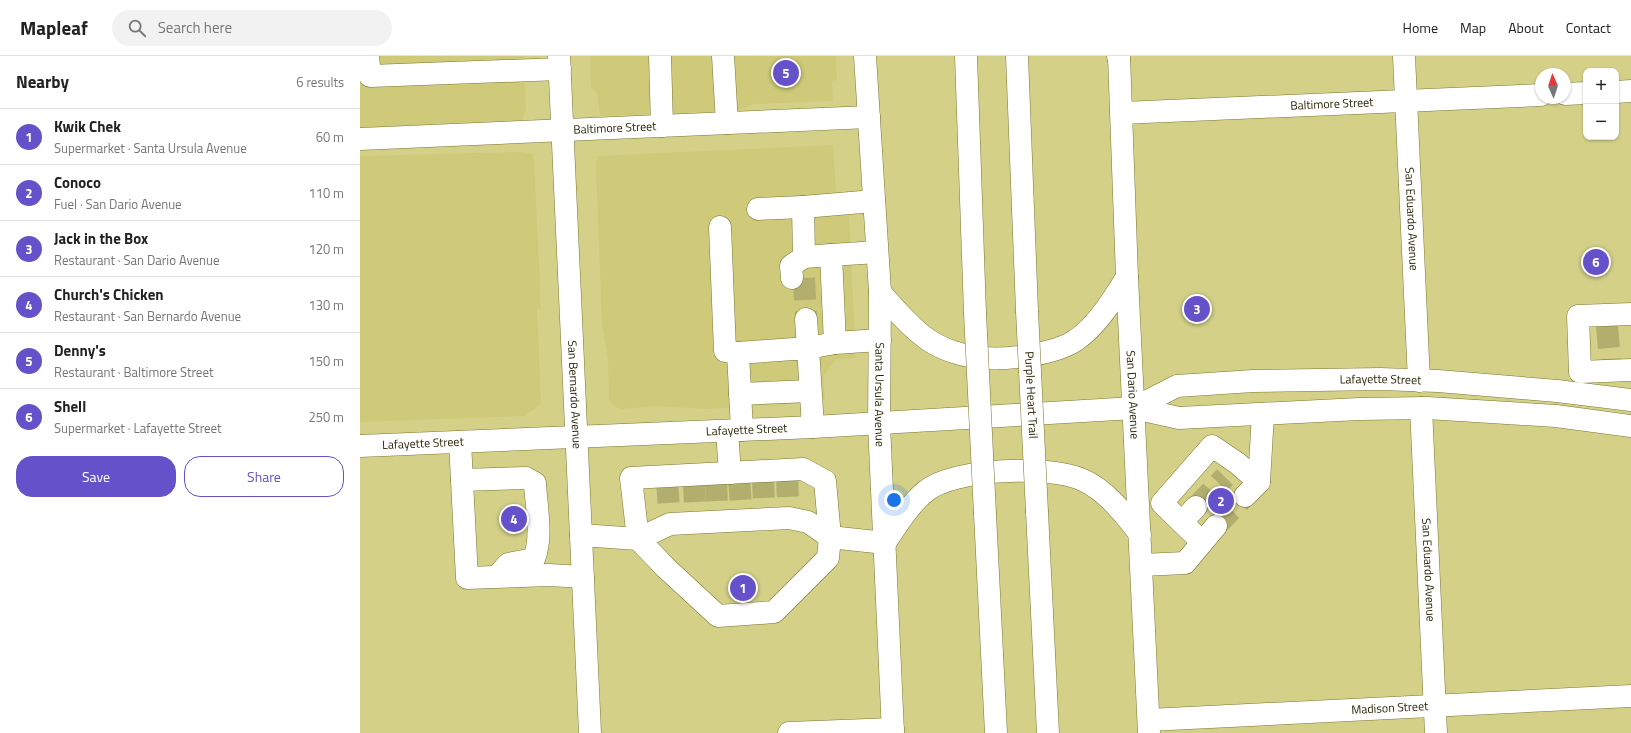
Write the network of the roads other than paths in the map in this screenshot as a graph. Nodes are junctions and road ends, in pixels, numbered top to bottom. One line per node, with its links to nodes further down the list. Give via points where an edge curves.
1 (368, 56): 9 (main road, via 370,76)
2 (660, 56): 19 (main road)
3 (723, 56): 18 (main road)
4 (866, 56): 17 (main road, Santa Ursula Avenue)
5 (966, 56): 75 (main road, bridge, via 975,313)
6 (1017, 56): 76 (main road, Purple Heart Trail, bridge)
7 (1404, 56): 15 (main road, San Eduardo Avenue)
8 (1119, 57): 16 (main road, San Dario Avenue)
9 (560, 62): 20 (main road, San Bernardo Avenue)
10 (1631, 91): 11 (main road)
11 (1619, 92)
12 (1583, 93): 13 (main road)
13 (1571, 94)
14 (1535, 95): 15 (main road, Baltimore Street)
15 (1406, 101): 16 (main road, Baltimore Street); 38 (main road, San Eduardo Avenue)
16 (1122, 113): 28 (main road, San Dario Avenue)
17 (869, 117): 18 (main road, Baltimore Street); 22 (main road, Santa Ursula Avenue)
18 (727, 123): 19 (main road, Baltimore Street)
19 (662, 126): 20 (main road, Baltimore Street)
20 (563, 131): 21 (main road, Baltimore Street); 51 (main road, San Bernardo Avenue)
21 (360, 139)
22 (874, 201): 23 (main road); 26 (main road, Santa Ursula Avenue)
23 (803, 207): 24 (main road); 27 (main road, via 800,271)
24 (758, 209)
25 (720, 227): 35 (main road, via 724,351)
26 (877, 252): 27 (main road); 29 (main road, Santa Ursula Avenue)
27 (831, 255): 33 (main road)
28 (1127, 277): 29 (main road, via 1111,304 1075,341 1040,355 984,358 954,352 928,340 906,321); 43 (main road, San Dario Avenue)
29 (880, 292): 32 (main road, Santa Ursula Avenue)
30 (1631, 314): 37 (main road, via 1607,320 1578,316)
31 (800, 320): 34 (main road)
32 (880, 340): 33 (main road); 47 (main road, Santa Ursula Avenue)
33 (835, 344): 34 (main road)
34 (802, 349): 35 (main road); 39 (main road)
35 (738, 353): 40 (main road)
36 (1617, 367): 37 (main road)
37 (1580, 372): 41 (main road)
38 (1419, 381): 41 (main road, Lafayette Street, via 1486,384); 43 (main road, Lafayette Street, via 1253,381 1177,386)
39 (810, 390): 40 (main road); 49 (main road)
40 (740, 394): 50 (main road)
41 (1582, 394): 42 (main road, Lafayette Street)
42 (1631, 400)
43 (1134, 408): 46 (main road, Lafayette Street, via 1179,418); 47 (main road, Lafayette Street); 58 (main road, San Dario Avenue)
44 (1421, 408): 45 (main road, Lafayette Street); 48 (main road, Lafayette Street, via 1556,416); 70 (main road, San Eduardo Avenue)
45 (1263, 414): 46 (main road, Lafayette Street); 54 (main road, via 1252,489 1231,470)
46 (1214, 416): 54 (main road)
47 (879, 424): 49 (main road, Lafayette Street); 65 (main road, Santa Ursula Avenue)
48 (1631, 426)
49 (813, 427): 50 (main road, Lafayette Street)
50 (735, 430): 51 (main road, Lafayette Street); 55 (main road)
51 (577, 438): 52 (main road, Lafayette Street); 61 (main road, San Bernardo Avenue)
52 (460, 442): 53 (main road, Lafayette Street); 56 (main road)
53 (360, 446)
54 (1212, 446): 57 (main road)
55 (728, 475): 62 (main road, via 786,473 803,469 825,481); 63 (main road, via 667,479 630,478)
56 (462, 480): 67 (main road, via 468,578); 67 (main road, via 526,478 534,483 539,521 538,550 534,559 508,564)
57 (1162, 502): 58 (main road); 64 (main road, via 1189,515)
58 (1139, 507): 60 (main road, San Dario Avenue)
59 (1216, 526): 64 (main road)
60 (1140, 534): 65 (main road, via 1117,506 1099,490 1083,480 1042,470 965,474 942,481 926,490 910,507); 66 (main road, San Dario Avenue)
61 (581, 535): 63 (main road); 68 (main road, San Bernardo Avenue)
62 (830, 538): 63 (main road, via 789,511 669,517); 63 (main road, via 828,558 774,612 718,616); 65 (main road)
63 (638, 539)
64 (1202, 542): 66 (main road, via 1185,563)
65 (885, 543): 72 (main road, Santa Ursula Avenue)
66 (1142, 565): 71 (main road, San Dario Avenue)
67 (496, 577): 68 (main road)
68 (583, 577): 73 (main road, San Bernardo Avenue)
69 (1631, 696): 70 (main road, Madison Street)
70 (1434, 706): 71 (main road, Madison Street); 77 (main road, San Eduardo Avenue)
71 (1149, 727)
72 (893, 731): 74 (main road)
73 (590, 733)
74 (789, 733)
75 (996, 733)
76 (1048, 733)
77 (1436, 733)

